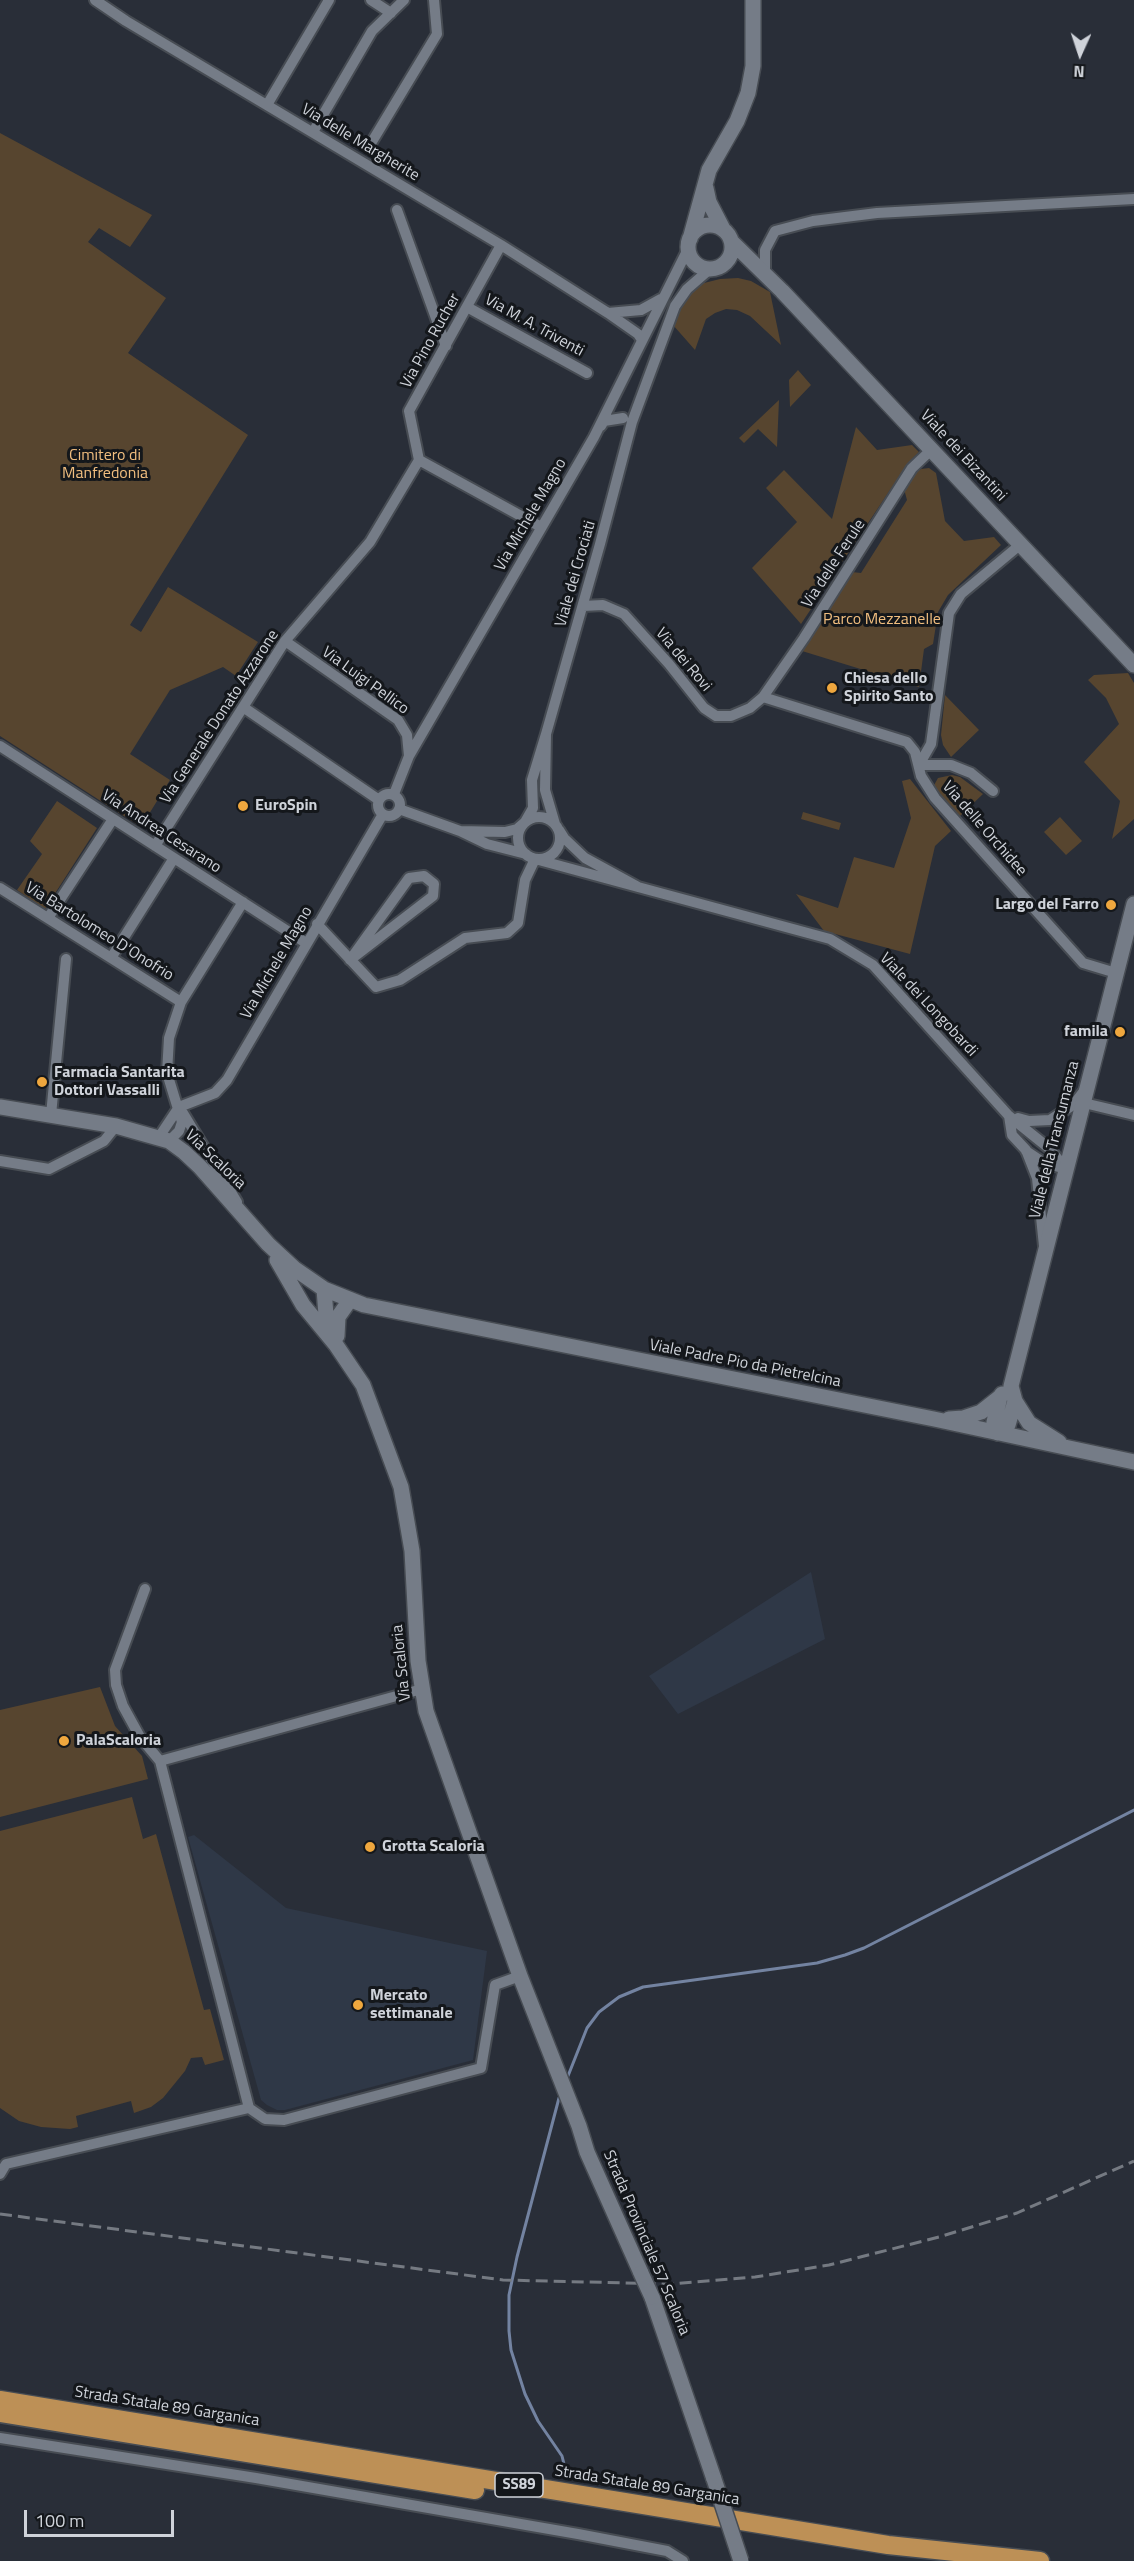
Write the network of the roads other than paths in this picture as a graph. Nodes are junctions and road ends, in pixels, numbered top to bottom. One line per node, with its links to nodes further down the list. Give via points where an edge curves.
1 (95, 0): 8 (street, Via delle Margherite)
2 (329, 0): 8 (street)
3 (371, 0): 7 (street)
4 (404, 0): 7 (street)
5 (434, 0): 10 (street, via 437,34)
6 (753, 0): 11 (street, via 754,48 748,93)
7 (391, 13): 9 (street, via 372,31)
8 (267, 105): 9 (street, Via delle Margherite)
9 (313, 132): 16 (street, Via delle Margherite)
10 (370, 145)
11 (705, 185): 14 (street, Viale dei Bizantini, via 709,202); 15 (street)
12 (1134, 199): 19 (street, via 877,213 813,221 775,231 765,250)
13 (397, 210): 24 (street)
14 (727, 235): 15 (street, via 711,225 704,226 693,233); 17 (street, via 732,249); 19 (street, Viale dei Bizantini)
15 (689, 243): 18 (street, via 693,260); 20 (street, Via Michele Magno)
16 (501, 245): 21 (street, Via Pino Rucher); 22 (street, Via delle Margherite)
17 (727, 262): 18 (street); 19 (street, Viale dei Bizantini)
18 (710, 269): 27 (street, Viale dei Crociati, via 675,306)
19 (765, 274): 29 (street, Viale dei Bizantini)
20 (664, 297): 22 (street, via 648,308); 23 (street, Via Michele Magno)
21 (467, 307): 24 (street, Via Pino Rucher); 25 (street, Via M. A. Triventi)
22 (608, 313): 23 (street, Via delle Margherite)
23 (642, 340): 26 (street, Via Michele Magno)
24 (446, 346): 30 (street, Via Pino Rucher, via 409,411)
25 (587, 373)
26 (614, 395): 27 (street, via 617,409); 28 (street, Via Michele Magno)
27 (628, 420): 28 (street, via 604,421); 33 (street, Viale dei Crociati)
28 (594, 436): 31 (street, Via Michele Magno)
29 (932, 449): 32 (street, Viale dei Bizantini); 36 (street, Via delle Ferule, via 912,468)
30 (419, 460): 31 (street); 34 (street, Via Generale Donato Azzarone, via 370,542)
31 (542, 527): 40 (street, Via Michele Magno)
32 (1021, 544): 35 (street, Viale dei Bizantini); 41 (street, via 961,594 950,613 931,744)
33 (583, 606): 36 (street, Via dei Rovi, via 603,605 624,614 704,708 716,716 731,716); 38 (street, Viale dei Crociati)
34 (285, 641): 37 (street, Via Generale Donato Azzarone); 40 (street, Via Luigi Pellico, via 398,720 407,735)
35 (1134, 665)
36 (763, 697): 41 (street, Via delle Orchidee, via 907,742)
37 (243, 707): 44 (street); 51 (street, Via Generale Donato Azzarone)
38 (546, 734): 48 (street, Viale dei Crociati, via 532,780 533,808); 49 (street, Viale dei Crociati, via 545,790)
39 (0, 746): 47 (street, Via Andrea Cesarano)
40 (410, 756): 43 (street, Via Michele Magno)
41 (919, 765): 42 (street, via 951,765 971,773); 64 (street, Via delle Orchidee, via 934,798 1083,963)
42 (993, 790)
43 (394, 794): 44 (street); 45 (street, via 400,802)
44 (379, 800): 46 (street)
45 (399, 809): 46 (street, via 392,815); 50 (street)
46 (383, 814): 59 (street, Via Michele Magno)
47 (113, 819): 51 (street, Via Andrea Cesarano); 58 (street)
48 (525, 822): 49 (street, via 544,818); 50 (street, via 505,832); 52 (street, Viale dei Crociati, via 518,839)
49 (557, 827): 52 (street, via 560,842 554,854); 54 (street, Viale dei Longobardi, via 585,858)
50 (460, 831): 52 (street, via 487,844)
51 (155, 846): 53 (street, Via Andrea Cesarano)
52 (531, 856): 54 (street, Viale dei Longobardi); 63 (street, via 518,924 507,933 465,938 400,980 376,987)
53 (174, 858): 56 (street, Via Andrea Cesarano); 62 (street)
54 (638, 887): 71 (street, Viale dei Longobardi, via 831,939 873,964)
55 (0, 888): 58 (street, Via Bartolomeo D'Onofrio)
56 (243, 902): 60 (street, Via Andrea Cesarano); 65 (street)
57 (1134, 904): 64 (street, Viale della Transumanza)
58 (48, 918): 62 (street, Via Bartolomeo D'Onofrio)
59 (317, 924): 60 (street, Via Michele Magno); 63 (street)
60 (306, 943): 69 (street, Via Michele Magno, via 227,1080 215,1093)
61 (66, 958): 70 (street)
62 (111, 958): 65 (street, Via Bartolomeo D'Onofrio)
63 (350, 960): 63 (street, via 433,896 434,884 424,876 409,878)
64 (1116, 973): 66 (street, Viale della Transumanza)
65 (181, 1002): 69 (street, via 169,1038 167,1073)
66 (1087, 1087): 67 (street, Viale della Transumanza); 71 (street, via 1072,1105 1050,1119 1029,1121)
67 (1084, 1103): 72 (street); 77 (street, Viale della Transumanza)
68 (0, 1107): 70 (street, Via Scaloria)
69 (179, 1107): 74 (street, via 179,1131); 78 (street, Via Scaloria)
70 (51, 1115): 73 (street, Via Scaloria)
71 (1009, 1116): 75 (street, Viale dei Longobardi, via 1012,1135); 77 (street, Viale dei Longobardi, via 1050,1149)
72 (1134, 1116)
73 (116, 1126): 74 (street, Via Scaloria); 76 (street, via 104,1141 49,1169)
74 (164, 1139): 78 (street, Via Scaloria, via 184,1152)
75 (1026, 1150): 77 (street, Viale dei Longobardi, via 1044,1163); 80 (street, Viale dei Longobardi, via 1036,1178)
76 (0, 1161)
77 (1066, 1169): 80 (street, Viale della Transumanza)
78 (245, 1215): 79 (street, Via Scaloria)
79 (268, 1244): 81 (street, Via Scaloria); 83 (street, Via Scaloria)
80 (1045, 1253): 85 (street, Viale della Transumanza)
81 (324, 1289): 82 (street, Via Scaloria); 83 (street); 84 (street, Via Scaloria, via 326,1315)
82 (350, 1300): 84 (street, via 338,1317); 87 (street, Viale Padre Pio da Pietrelcina, via 378,1309)
83 (303, 1305): 84 (street, Via Scaloria)
84 (336, 1346): 92 (street, Via Scaloria, via 363,1385 401,1487 412,1551)
85 (1005, 1391): 86 (street); 87 (street, via 981,1412 963,1418); 88 (street, Viale della Transumanza, via 994,1422)
86 (1016, 1401): 88 (street, via 1008,1425); 89 (street, via 1029,1423)
87 (934, 1419): 88 (street, Viale Padre Pio da Pietrelcina)
88 (998, 1433): 89 (street, Viale Padre Pio da Pietrelcina)
89 (1069, 1448): 90 (street, Viale Padre Pio da Pietrelcina)
90 (1134, 1462)
91 (145, 1589): 93 (street, via 115,1670 116,1686 140,1737)
92 (422, 1689): 93 (street); 94 (street, Via Scaloria, via 426,1711)
93 (160, 1761): 95 (street)
94 (520, 1976): 95 (street, via 495,1985 481,2067 284,2120 264,2119); 101 (street, Strada Provinciale 57 Scaloria, bridge, via 587,2152 652,2297)
95 (249, 2108): 96 (street, via 6,2164)
96 (0, 2174)
97 (0, 2400): 103 (highway, Strada Statale 89 Garganica / SS89, via 888,2545)
98 (0, 2413): 102 (highway, Strada Statale 89 Garganica / SS89)
99 (0, 2438): 100 (street, via 566,2532 667,2551)
100 (683, 2561)
101 (741, 2561)
102 (928, 2561)
103 (1040, 2561)

